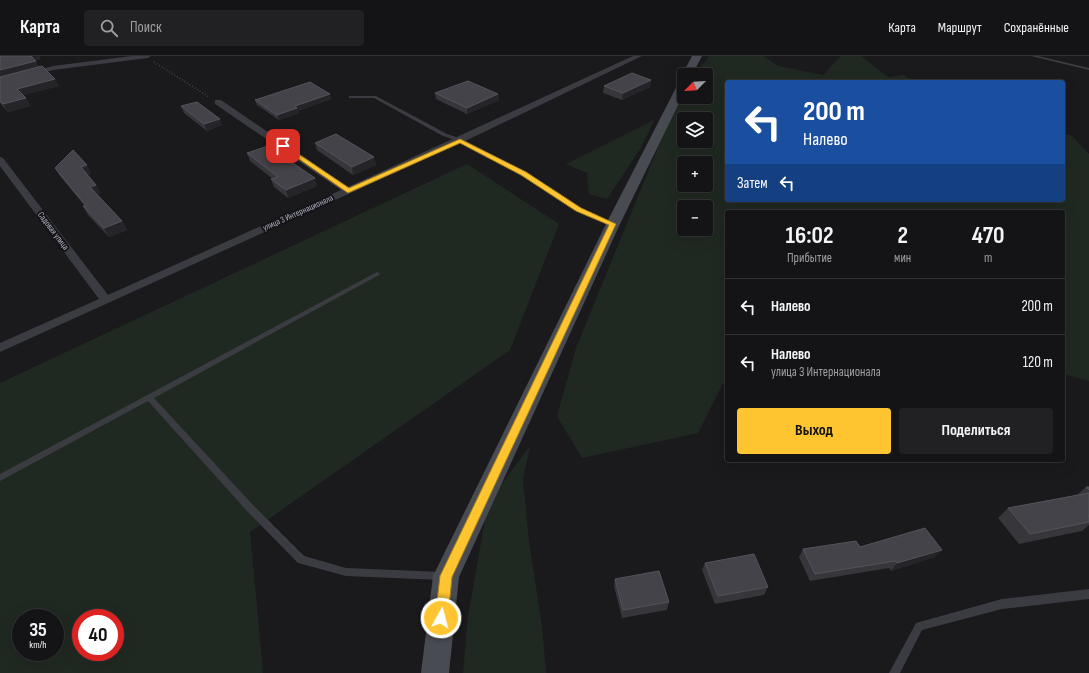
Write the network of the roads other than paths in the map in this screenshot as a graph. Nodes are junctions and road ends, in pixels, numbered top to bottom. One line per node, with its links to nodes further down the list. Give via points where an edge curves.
1 (147, 56): 7 (street, via 53,68)
2 (639, 56): 11 (street, улица 3 Интернационала)
3 (697, 56): 5 (street)
4 (1033, 56): 6 (lane)
5 (691, 68)
6 (1089, 69)
7 (0, 82)
8 (350, 96): 11 (lane, via 375,97 445,135)
9 (677, 96): 14 (street)
10 (218, 102): 13 (street)
11 (460, 140): 13 (street, улица 3 Интернационала); 14 (lane, via 524,173 578,210)
12 (0, 160): 16 (street, Садовая улица)
13 (348, 191): 16 (street, улица 3 Интернационала)
14 (613, 224): 20 (street)
15 (377, 274): 18 (lane)
16 (106, 300): 17 (street, улица 3 Интернационала)
17 (0, 348)
18 (149, 398): 19 (lane); 20 (lane, via 301,560 346,572)
19 (0, 478)
20 (446, 576): 22 (street)
21 (1089, 594): 23 (lane, via 1002,604 919,626)
22 (435, 673)
23 (894, 673)

